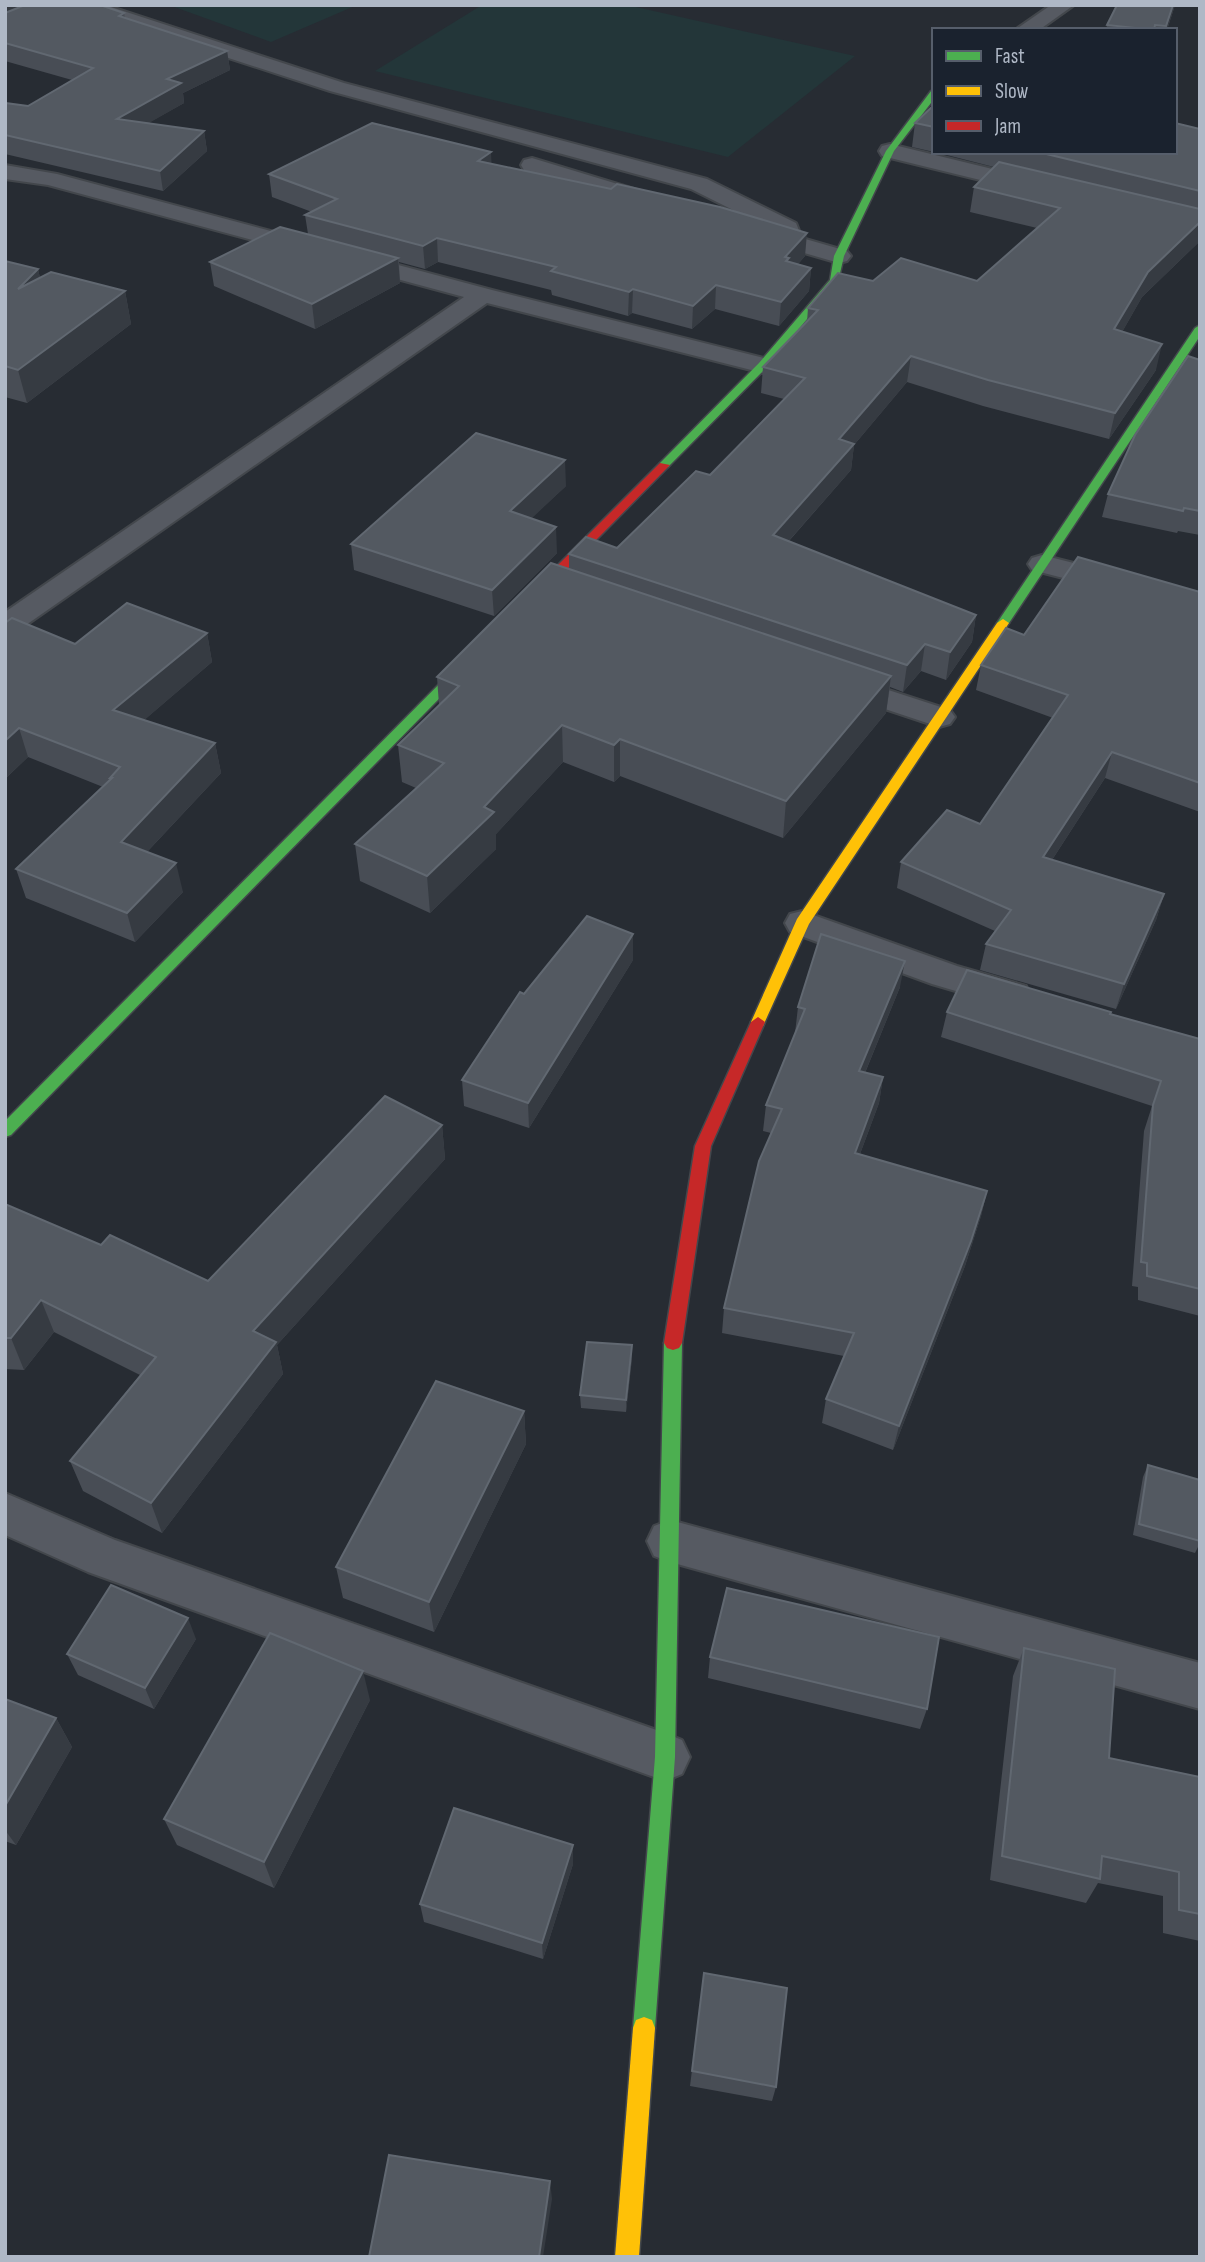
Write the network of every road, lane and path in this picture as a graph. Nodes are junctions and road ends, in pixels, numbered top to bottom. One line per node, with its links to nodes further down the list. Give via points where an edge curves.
1 (85, 5): 11 (street, via 337,87 699,184 788,228)
2 (1065, 5): 3 (street)
3 (1028, 28)
4 (932, 96): 5 (street)
5 (890, 151): 8 (street); 12 (street)
6 (516, 160): 9 (street)
7 (5, 172): 13 (street, via 49,179)
8 (1065, 194)
9 (682, 211)
10 (731, 225): 11 (street)
11 (792, 242): 12 (street)
12 (839, 256): 15 (street, via 835,280)
13 (483, 295): 15 (street); 19 (street)
14 (1200, 328): 16 (street)
15 (763, 365): 18 (street, via 558,589)
16 (1042, 564): 17 (street); 22 (street)
17 (1200, 604)
18 (516, 614)
19 (5, 626)
20 (486, 644): 25 (street)
21 (808, 673): 22 (street)
22 (939, 717): 23 (street)
23 (802, 923): 24 (street, via 945,975); 27 (street, via 702,1146 673,1329)
24 (1039, 1003)
25 (5, 1131)
26 (5, 1513): 29 (street, via 104,1557)
27 (670, 1541): 28 (street); 29 (street)
28 (1200, 1686)
29 (665, 1757): 30 (street)
30 (627, 2257)

